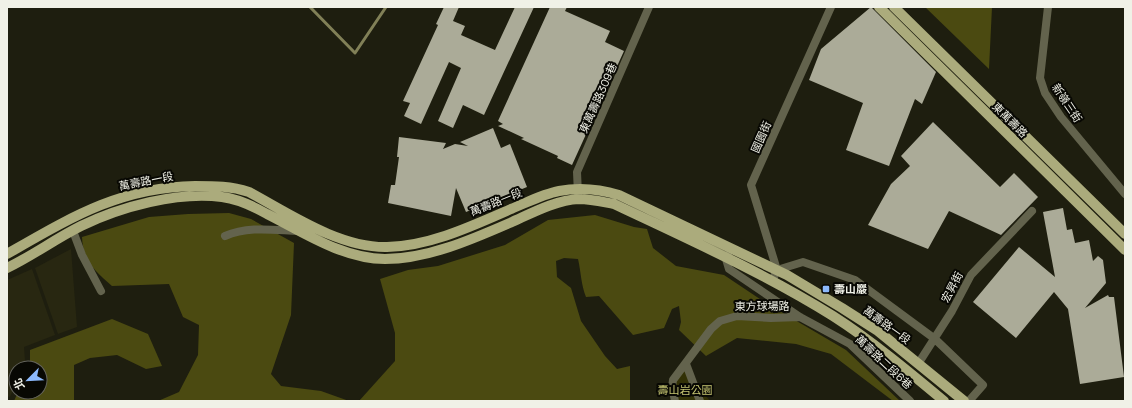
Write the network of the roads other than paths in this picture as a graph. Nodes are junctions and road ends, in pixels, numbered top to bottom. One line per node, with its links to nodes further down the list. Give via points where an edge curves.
1 (649, 7): 6 (street, 東萬壽路309巷, via 577,172)
2 (831, 7): 19 (street, 國園街, via 751,185)
3 (879, 7): 15 (main road, 東萬壽路)
4 (894, 7): 12 (main road, 東萬壽路)
5 (1048, 7): 7 (street, 新嶺三街, via 1040,78 1045,93 1061,117)
6 (579, 189): 8 (street, 東萬壽路309巷); 10 (main road, 萬壽路一段, via 558,191 420,243 386,247 360,243); 14 (main road, 萬壽路一段, via 601,190 619,195)
7 (1125, 194)
8 (578, 199): 10 (main road, 萬壽路一段, via 550,206 435,251 405,257 384,259 346,252); 17 (main road, 萬壽路一段, via 614,204)
9 (1032, 211): 23 (street, 宏昇街, via 971,275)
10 (300, 226): 11 (main road, 萬壽路一段, via 246,203 206,196 130,206); 13 (street, via 237,231); 16 (main road, 萬壽路一段, via 249,192 237,188 171,186 128,195 90,208)
11 (73, 230): 18 (main road, 萬壽路一段); 21 (street, via 82,255)
12 (1125, 234)
13 (225, 236)
14 (731, 249): 17 (street); 19 (main road, 萬壽路一段)
15 (1125, 250)
16 (7, 254)
17 (726, 258): 20 (main road, 萬壽路一段); 22 (street, 東方球場路, via 729,269)
18 (7, 268)
19 (777, 270): 20 (street); 23 (street, via 804,262 855,280); 25 (main road, 萬壽路一段, via 878,331)
20 (772, 281): 29 (main road, 萬壽路一段, via 833,316)
21 (101, 291)
22 (800, 317): 24 (street, 東方球場路, via 729,317 720,320); 28 (street, 萬壽路二段6巷, via 850,344)
23 (935, 339): 25 (street, 宏昇街); 31 (street, via 983,385)
24 (686, 364): 26 (street, 東方球場路, via 673,380); 27 (street)
25 (918, 364): 30 (main road, 萬壽路一段)
26 (675, 401)
27 (700, 401)
28 (910, 401)
29 (944, 401)
30 (964, 401)
31 (969, 401)

